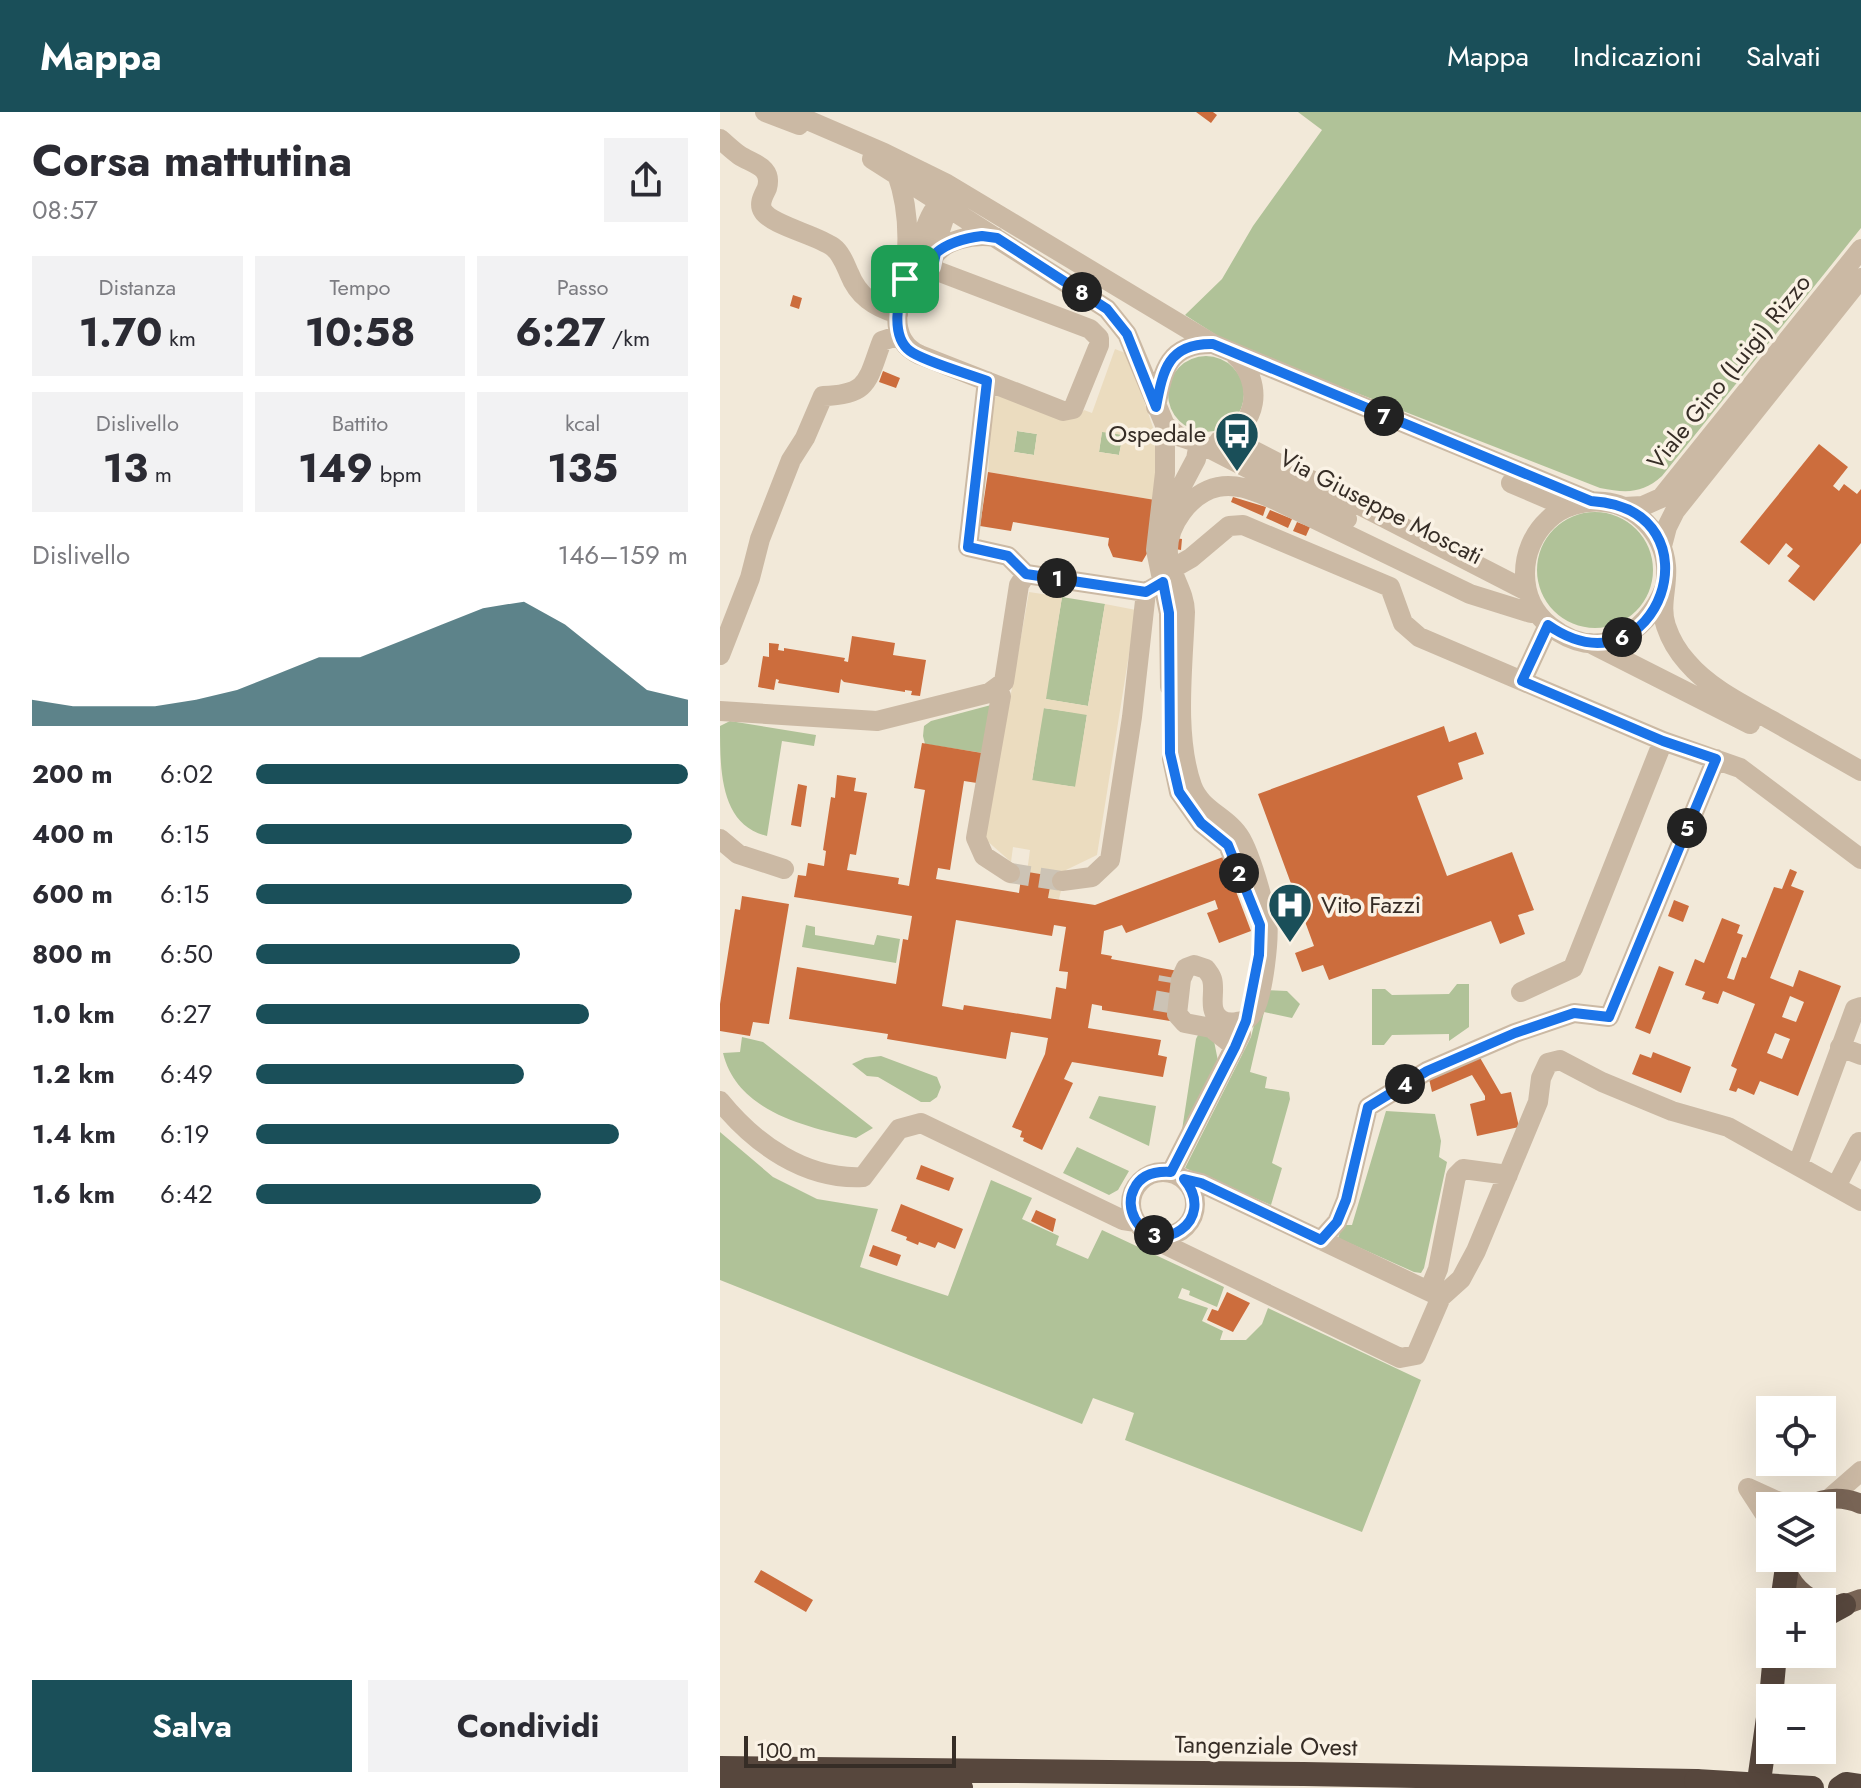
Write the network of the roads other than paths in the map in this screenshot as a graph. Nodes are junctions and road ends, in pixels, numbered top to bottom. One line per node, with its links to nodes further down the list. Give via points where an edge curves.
1 (765, 112): 4 (street)
2 (789, 112): 5 (street)
3 (720, 139): 13 (street, via 768,174 761,202 769,218 837,250 865,299)
4 (850, 146): 5 (street); 6 (street)
5 (917, 168): 7 (street)
6 (897, 174): 7 (street); 12 (street, via 906,224)
7 (947, 196): 8 (street); 10 (street); 12 (street, via 929,220); 15 (street)
8 (997, 238): 10 (street, via 958,240 942,247); 19 (street, via 1107,309 1127,334)
9 (1861, 249): 24 (street, Viale Gino (Luigi) Rizzo, via 1661,498)
10 (932, 264): 12 (street); 18 (street, via 937,271 1090,329 1099,338 1073,409 1063,411)
11 (1861, 278): 26 (street, Viale Gino (Luigi) Rizzo, via 1675,511)
12 (905, 279): 13 (street)
13 (898, 314): 14 (street)
14 (900, 335): 18 (street, via 910,351); 33 (street, via 882,341 866,383 847,396 823,396 791,460)
15 (1213, 344): 16 (street); 19 (street, via 1198,344 1169,360 1162,373)
16 (1235, 355): 17 (street); 22 (street)
17 (1251, 375): 20 (street, via 1254,398 1249,415); 23 (street)
18 (987, 381): 27 (street, via 968,547 1008,556)
19 (1160, 416): 21 (street, Via Giuseppe Moscati, via 1178,436); 28 (street, via 1165,473 1156,550)
20 (1229, 438): 21 (street); 30 (street)
21 (1199, 443): 25 (street, via 1178,493); 31 (street, Via Giuseppe Moscati)
22 (1591, 501): 23 (street); 24 (street)
23 (1567, 507): 30 (street, via 1549,518 1531,542 1524,571)
24 (1624, 507): 26 (street, via 1653,530)
25 (1169, 535): 28 (street); 31 (street, via 1183,510 1207,491 1240,486 1470,594)
26 (1662, 546): 29 (street)
27 (1026, 574): 28 (street); 35 (street, via 1019,585 1004,682)
28 (1160, 582): 34 (street, via 1229,526 1243,525 1390,587 1403,623 1419,637); 45 (street, via 1146,614 1110,860 1092,877); 51 (street, via 1185,603 1184,756 1193,790 1241,839 1267,915 1262,980 1254,1012)
29 (1665, 587): 32 (street, via 1658,606 1629,635); 39 (street, via 1665,625 1702,678)
30 (1527, 591): 31 (street)
31 (1540, 618): 32 (street, Via Giuseppe Moscati, via 1561,634); 34 (street)
32 (1590, 643): 40 (street, Via Giuseppe Moscati)
33 (720, 655)
34 (1522, 681): 37 (street)
35 (996, 688): 36 (street, via 877,721); 44 (street, via 1001,696 976,838 984,856)
36 (720, 711)
37 (1663, 741): 38 (street); 48 (street, via 1573,968)
38 (1716, 759): 42 (street, via 1740,768); 65 (street, via 1609,1017 1574,1013 1515,1033 1427,1071 1368,1107 1346,1200 1337,1222)
39 (1861, 771)
40 (1861, 786)
41 (720, 839): 43 (street, via 738,854)
42 (1861, 859)
43 (784, 869)
44 (1010, 873)
45 (1062, 881)
46 (1194, 965): 47 (street, via 1175,967); 51 (street, via 1206,969 1212,979 1213,1011 1220,1020); 52 (street, via 1181,979 1177,1014)
47 (1169, 977)
48 (1521, 992)
49 (1861, 1007): 54 (street, via 1855,1009)
50 (1163, 1012): 52 (street, via 1168,1020)
51 (1246, 1021): 53 (street)
52 (1185, 1023): 53 (street, via 1211,1028)
53 (1235, 1047): 60 (street)
54 (1840, 1047): 55 (street); 58 (street)
55 (1861, 1055)
56 (720, 1101): 63 (street, via 743,1129 797,1165 841,1179 863,1177 899,1129 921,1123)
57 (1860, 1137): 61 (street)
58 (1798, 1164): 59 (street, via 1728,1127 1672,1111 1560,1060 1548,1063); 61 (street)
59 (1508, 1175): 66 (street, via 1461,1279); 66 (street, via 1463,1169 1456,1176)
60 (1178, 1176): 63 (street, via 1149,1174 1133,1190 1131,1212); 64 (street, via 1195,1197 1192,1218 1177,1233); 65 (street)
61 (1836, 1187): 62 (street)
62 (1861, 1201)
63 (1136, 1222): 64 (street)
64 (1157, 1236): 66 (street, via 1168,1246 1400,1358 1416,1355)
65 (1321, 1240): 66 (street)
66 (1435, 1294)
67 (1861, 1471): 69 (street)
68 (1757, 1492): 71 (street, via 1748,1488)
69 (1836, 1493)
70 (1836, 1498): 72 (main road)
71 (1756, 1500)
72 (1861, 1504)
73 (1762, 1764): 79 (highway)
74 (720, 1768): 80 (highway, Tangenziale Ovest, bridge, via 1696,1781)
75 (720, 1785): 77 (highway)
76 (1861, 1786): 81 (highway)
77 (924, 1788): 78 (highway)
78 (961, 1788)
79 (1758, 1788)
80 (1812, 1788)
81 (1840, 1788)

